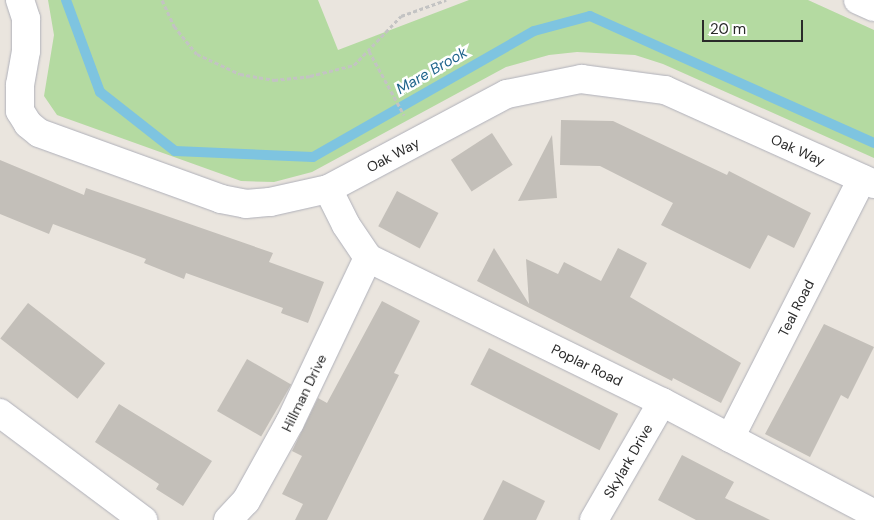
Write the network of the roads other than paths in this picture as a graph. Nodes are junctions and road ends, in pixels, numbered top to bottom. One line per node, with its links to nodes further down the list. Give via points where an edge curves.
1 (20, 0): 4 (street, Oak Way, via 26,19 26,51)
2 (858, 0): 3 (street)
3 (874, 7)
4 (10, 107): 6 (street, Oak Way, via 39,134 221,199 246,204 270,202)
5 (868, 181): 6 (street, Oak Way, via 665,90 581,79 506,94); 10 (street, Teal Road)
6 (328, 189): 7 (street)
7 (368, 258): 8 (street, Poplar Road); 13 (street, Hillman Drive, via 290,422 246,501)
8 (662, 402): 10 (street, Poplar Road); 14 (street, Skylark Drive)
9 (0, 413): 12 (street)
10 (730, 438): 11 (street, Poplar Road)
11 (864, 514)
12 (143, 520)
13 (228, 520)
14 (594, 520)

